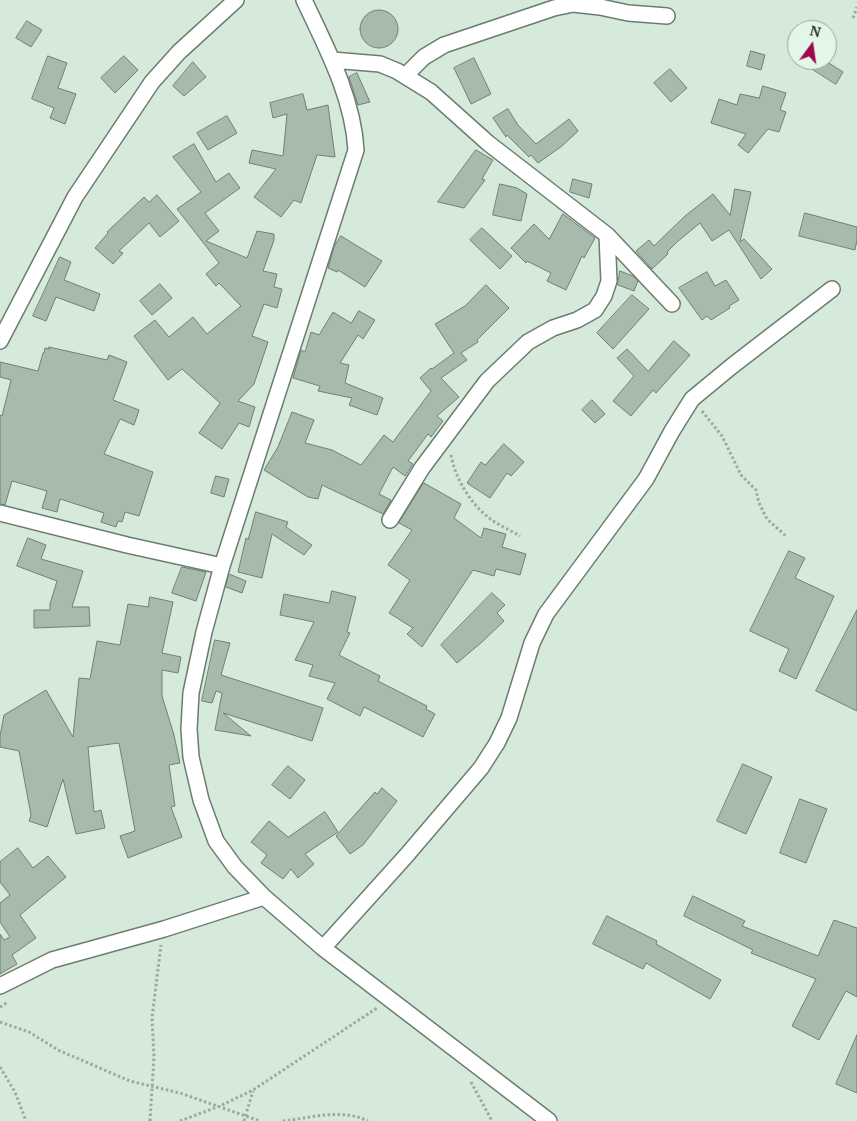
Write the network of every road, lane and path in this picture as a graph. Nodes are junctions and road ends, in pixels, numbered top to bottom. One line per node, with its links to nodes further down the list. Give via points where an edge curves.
1 (236, 0): 11 (street, via 179,52 152,82 75,197)
2 (304, 0): 6 (street)
3 (857, 7): 5 (path)
4 (667, 16): 7 (street, via 573,4 554,8 444,45 424,57)
5 (853, 18)
6 (332, 60): 7 (street, via 380,64); 18 (street, via 355,128 356,150)
7 (405, 76): 8 (street, via 431,92 488,143)
8 (607, 235): 10 (street); 13 (street, via 608,281 595,310 528,342 488,381)
9 (832, 289): 12 (street)
10 (672, 304)
11 (0, 341)
12 (692, 399): 17 (path, via 722,436 741,475 756,490 767,519); 21 (street, via 646,479 546,614 532,643 509,718 481,768)
13 (447, 435): 15 (street); 16 (path, via 454,469 468,496 488,518)
14 (0, 513): 18 (street)
15 (390, 520)
16 (520, 536)
17 (787, 537)
18 (222, 566): 19 (street, via 191,693 191,757 201,800 216,841)
19 (264, 897): 20 (street); 21 (street)
20 (164, 929): 22 (street, via 52,960); 26 (path, via 152,1018)
21 (323, 948): 23 (street)
22 (0, 986)
23 (390, 1000): 27 (path); 36 (street)
24 (0, 1022): 26 (path, via 29,1032 58,1050 112,1074)
25 (0, 1067): 30 (path, via 15,1092)
26 (152, 1088): 28 (path); 31 (path)
27 (253, 1090): 28 (path); 29 (path)
28 (220, 1106): 29 (path); 32 (path)
29 (244, 1119): 33 (path)
30 (26, 1121)
31 (150, 1121)
32 (180, 1121)
33 (260, 1121)
34 (283, 1121): 35 (path, via 338,1115 356,1116)
35 (368, 1121)
36 (549, 1121)

